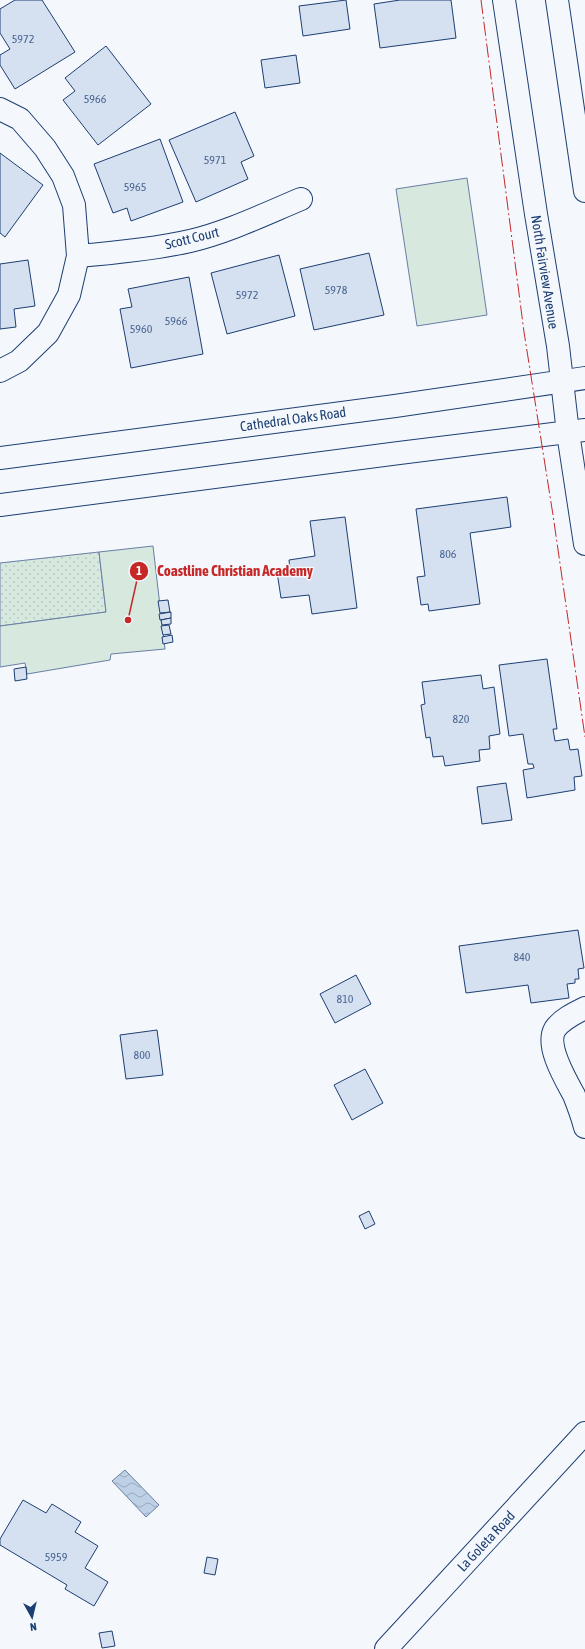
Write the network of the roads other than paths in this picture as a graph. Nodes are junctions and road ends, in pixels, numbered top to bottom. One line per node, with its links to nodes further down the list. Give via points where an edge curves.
1 (504, 0): 9 (main road, North Fairview Avenue, via 558,346)
2 (557, 0): 4 (main road)
3 (0, 109): 6 (main road, via 20,119 45,148 63,176 74,205)
4 (585, 186)
5 (301, 199): 6 (main road, Scott Court, via 226,230 190,241)
6 (78, 256): 7 (main road, via 69,295 48,333 20,361)
7 (0, 371)
8 (585, 378): 9 (main road, Cathedral Oaks Road)
9 (561, 382): 10 (main road, North Fairview Avenue); 11 (main road, Cathedral Oaks Road)
10 (576, 432): 12 (main road); 13 (main road, North Fairview Avenue)
11 (0, 458)
12 (0, 505)
13 (585, 544)
14 (585, 1008): 15 (main road, via 569,1016 555,1029 553,1041 557,1061)
15 (585, 1127)
16 (585, 1433): 17 (main road, La Goleta Road)
17 (386, 1649)

